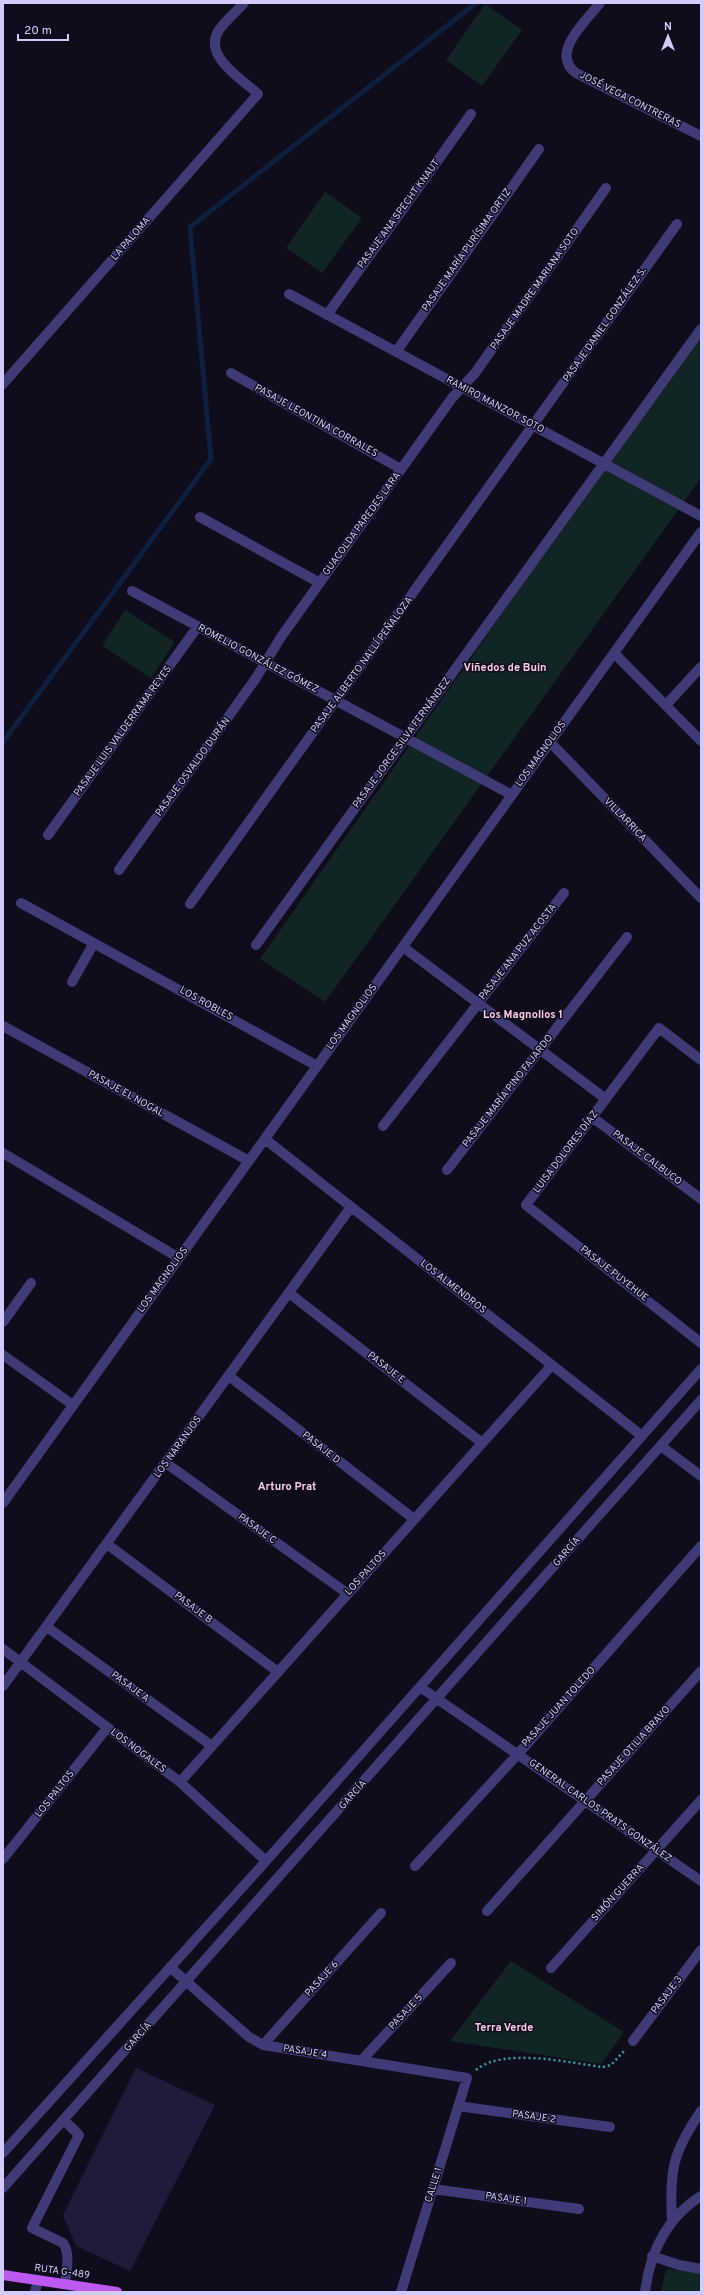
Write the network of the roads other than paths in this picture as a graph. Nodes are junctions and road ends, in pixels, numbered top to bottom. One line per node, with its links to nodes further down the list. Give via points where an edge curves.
1 (244, 3): 13 (street, LA PALOMA, via 218,31 215,50 220,59 258,94)
2 (600, 3): 4 (street, JOSÉ VEGA CONTRERAS, via 571,41 566,58 569,67 576,73)
3 (471, 114): 9 (street, PASAJE ANA SPECHT KNAUT)
4 (701, 136)
5 (539, 149): 11 (street, PASAJE MARÍA PURÍSIMA ORTIZ)
6 (606, 188): 14 (street, PASAJE MADRE MARIANA SOTO, via 475,373)
7 (677, 224): 15 (street, PASAJE DANIEL GONZÁLEZ S.)
8 (289, 294): 9 (street, RAMIRO MANZOR SOTO)
9 (327, 315): 11 (street, RAMIRO MANZOR SOTO)
10 (701, 329): 16 (street, PASAJE JORGE SILVA FERNÁNDEZ)
11 (396, 352): 14 (street, RAMIRO MANZOR SOTO)
12 (231, 373): 17 (street, PASAJE LEONTINA CORRALES)
13 (3, 384)
14 (462, 387): 15 (street, RAMIRO MANZOR SOTO); 17 (street, GUACOLDA PAREDES LARA)
15 (533, 426): 16 (street, RAMIRO MANZOR SOTO); 27 (street, PASAJE ALBERTO NALLÍ PEÑALOZA)
16 (604, 464): 18 (street, RAMIRO MANZOR SOTO); 29 (street, PASAJE JORGE SILVA FERNÁNDEZ)
17 (401, 469): 21 (street, GUACOLDA PAREDES LARA)
18 (701, 516)
19 (200, 517): 21 (street)
20 (701, 532): 24 (street, LOS MAGNOLIOS)
21 (320, 583): 25 (street, GUACOLDA PAREDES LARA)
22 (132, 591): 23 (street, ROMELIO GONZÁLEZ GÓMEZ)
23 (198, 626): 25 (street, ROMELIO GONZÁLEZ GÓMEZ); 33 (street, PASAJE LUIS VALDERRAMA REYES)
24 (614, 653): 28 (street); 31 (street, LOS MAGNOLIOS)
25 (265, 662): 27 (street, ROMELIO GONZÁLEZ GÓMEZ); 34 (street, PASAJE OSVALDO DURÁN)
26 (701, 667): 28 (street)
27 (336, 701): 29 (street, ROMELIO GONZÁLEZ GÓMEZ); 38 (street, PASAJE ALBERTO NALLÍ PEÑALOZA)
28 (666, 705): 30 (street)
29 (406, 738): 32 (street, ROMELIO GONZÁLEZ GÓMEZ); 41 (street, PASAJE JORGE SILVA FERNÁNDEZ)
30 (701, 741)
31 (550, 742): 32 (street, LOS MAGNOLIOS); 36 (street, VILLARRICA)
32 (512, 795): 42 (street, LOS MAGNOLIOS)
33 (48, 835)
34 (119, 870)
35 (564, 893): 44 (street, PASAJE ANA PUZ ACOSTA)
36 (701, 898)
37 (21, 903): 40 (street, LOS ROBLES)
38 (190, 904)
39 (627, 937): 46 (street, PASAJE MARÍA PINO FAJARDO)
40 (94, 943): 43 (street); 48 (street, LOS ROBLES)
41 (256, 945)
42 (403, 947): 44 (street); 48 (street, LOS MAGNOLIOS)
43 (72, 982)
44 (478, 1003): 46 (street); 51 (street, PASAJE ANA PUZ ACOSTA)
45 (3, 1026): 54 (street, PASAJE EL NOGAL)
46 (540, 1049): 49 (street); 55 (street, PASAJE MARÍA PINO FAJARDO)
47 (701, 1060): 49 (street, LUISA DOLORES DÍAZ, via 659,1028)
48 (317, 1066): 52 (street, LOS MAGNOLIOS)
49 (606, 1099): 50 (street, LUISA DOLORES DÍAZ)
50 (592, 1117): 56 (street, PASAJE CALBUCO); 57 (street, LUISA DOLORES DÍAZ)
51 (384, 1126)
52 (265, 1139): 54 (street, LOS MAGNOLIOS); 58 (street, LOS ALMENDROS)
53 (3, 1153): 59 (street)
54 (248, 1161): 59 (street, LOS MAGNOLIOS)
55 (447, 1170)
56 (701, 1199)
57 (526, 1205): 63 (street, PASAJE PUYEHUE)
58 (351, 1207): 61 (street, LOS NARANJOS); 65 (street, LOS ALMENDROS)
59 (179, 1258): 69 (street, LOS MAGNOLIOS)
60 (31, 1283): 62 (street)
61 (289, 1293): 67 (street, LOS NARANJOS); 71 (street, PASAJE E)
62 (3, 1322)
63 (701, 1343)
64 (3, 1354): 69 (street)
65 (552, 1365): 70 (street, LOS ALMENDROS); 71 (street, LOS PALTOS)
66 (701, 1368): 70 (street, GARCÍA)
67 (229, 1376): 73 (street, LOS NARANJOS); 76 (street, PASAJE D)
68 (701, 1400): 72 (street, GARCÍA)
69 (73, 1405): 75 (street, LOS MAGNOLIOS)
70 (642, 1436): 86 (street, GARCÍA)
71 (482, 1443): 76 (street, LOS PALTOS)
72 (661, 1446): 74 (street); 87 (street, GARCÍA)
73 (166, 1463): 77 (street, LOS NARANJOS); 79 (street, PASAJE C)
74 (701, 1476)
75 (3, 1503)
76 (414, 1519): 79 (street, LOS PALTOS)
77 (108, 1544): 80 (street, LOS NARANJOS); 84 (street, PASAJE B)
78 (701, 1546): 90 (street, PASAJE JUAN TOLEDO)
79 (348, 1594): 84 (street, LOS PALTOS)
80 (47, 1628): 82 (street, LOS NARANJOS); 89 (street, PASAJE A)
81 (3, 1649): 82 (street, LOS NOGALES)
82 (22, 1663): 85 (street, LOS NARANJOS); 88 (street, LOS NOGALES)
83 (701, 1671): 92 (street, PASAJE OTILIA BRAVO)
84 (278, 1672): 89 (street, LOS PALTOS)
85 (3, 1686)
86 (420, 1686): 87 (street, GENERAL CARLOS PRATS GONZÁLEZ); 96 (street, GARCÍA)
87 (438, 1699): 90 (street, GENERAL CARLOS PRATS GONZÁLEZ); 105 (street, GARCÍA)
88 (107, 1728): 91 (street, LOS NOGALES); 95 (street, LOS PALTOS)
89 (212, 1746): 91 (street, LOS PALTOS)
90 (518, 1754): 92 (street, GENERAL CARLOS PRATS GONZÁLEZ); 97 (street, PASAJE JUAN TOLEDO)
91 (180, 1782): 96 (street, LOS NOGALES)
92 (585, 1800): 94 (street, GENERAL CARLOS PRATS GONZÁLEZ); 99 (street, PASAJE OTILIA BRAVO)
93 (701, 1800): 94 (street, SIMÓN GUERRA)
94 (656, 1850): 98 (street, GENERAL CARLOS PRATS GONZÁLEZ); 104 (street, SIMÓN GUERRA)
95 (3, 1859)
96 (266, 1861): 103 (street, GARCÍA)
97 (415, 1866)
98 (701, 1880)
99 (487, 1911)
100 (381, 1913): 107 (street, PASAJE 6)
101 (701, 1950): 106 (street, PASAJE 3)
102 (451, 1963): 108 (street, PASAJE 5)
103 (170, 1967): 105 (street, PASAJE 4); 114 (street, GARCÍA)
104 (551, 1968)
105 (186, 1982): 107 (street, PASAJE 4, via 248,2037); 112 (street, GARCÍA)
106 (633, 2041)
107 (263, 2045): 108 (street, PASAJE 4)
108 (361, 2061): 109 (street, PASAJE 4)
109 (467, 2078): 110 (street, CALLE 1)
110 (458, 2106): 113 (street, PASAJE 2); 116 (street, CALLE 1)
111 (701, 2111): 119 (street, via 684,2136 674,2163 670,2191)
112 (64, 2120): 115 (street, GARCÍA); 124 (street, via 79,2135 32,2228 63,2243 66,2248 68,2255)
113 (610, 2127)
114 (3, 2153)
115 (3, 2188)
116 (433, 2189): 118 (street, PASAJE 1); 127 (street, CALLE 1)
117 (701, 2196): 119 (street)
118 (580, 2210)
119 (672, 2220): 120 (street)
120 (652, 2256): 121 (street); 128 (street)
121 (701, 2269)
122 (3, 2275): 123 (main road, RUTA G-489)
123 (38, 2280): 124 (main road, RUTA G-489); 125 (street)
124 (65, 2284): 126 (main road, RUTA G-489)
125 (35, 2292)
126 (117, 2292)
127 (401, 2292)
128 (645, 2292)

